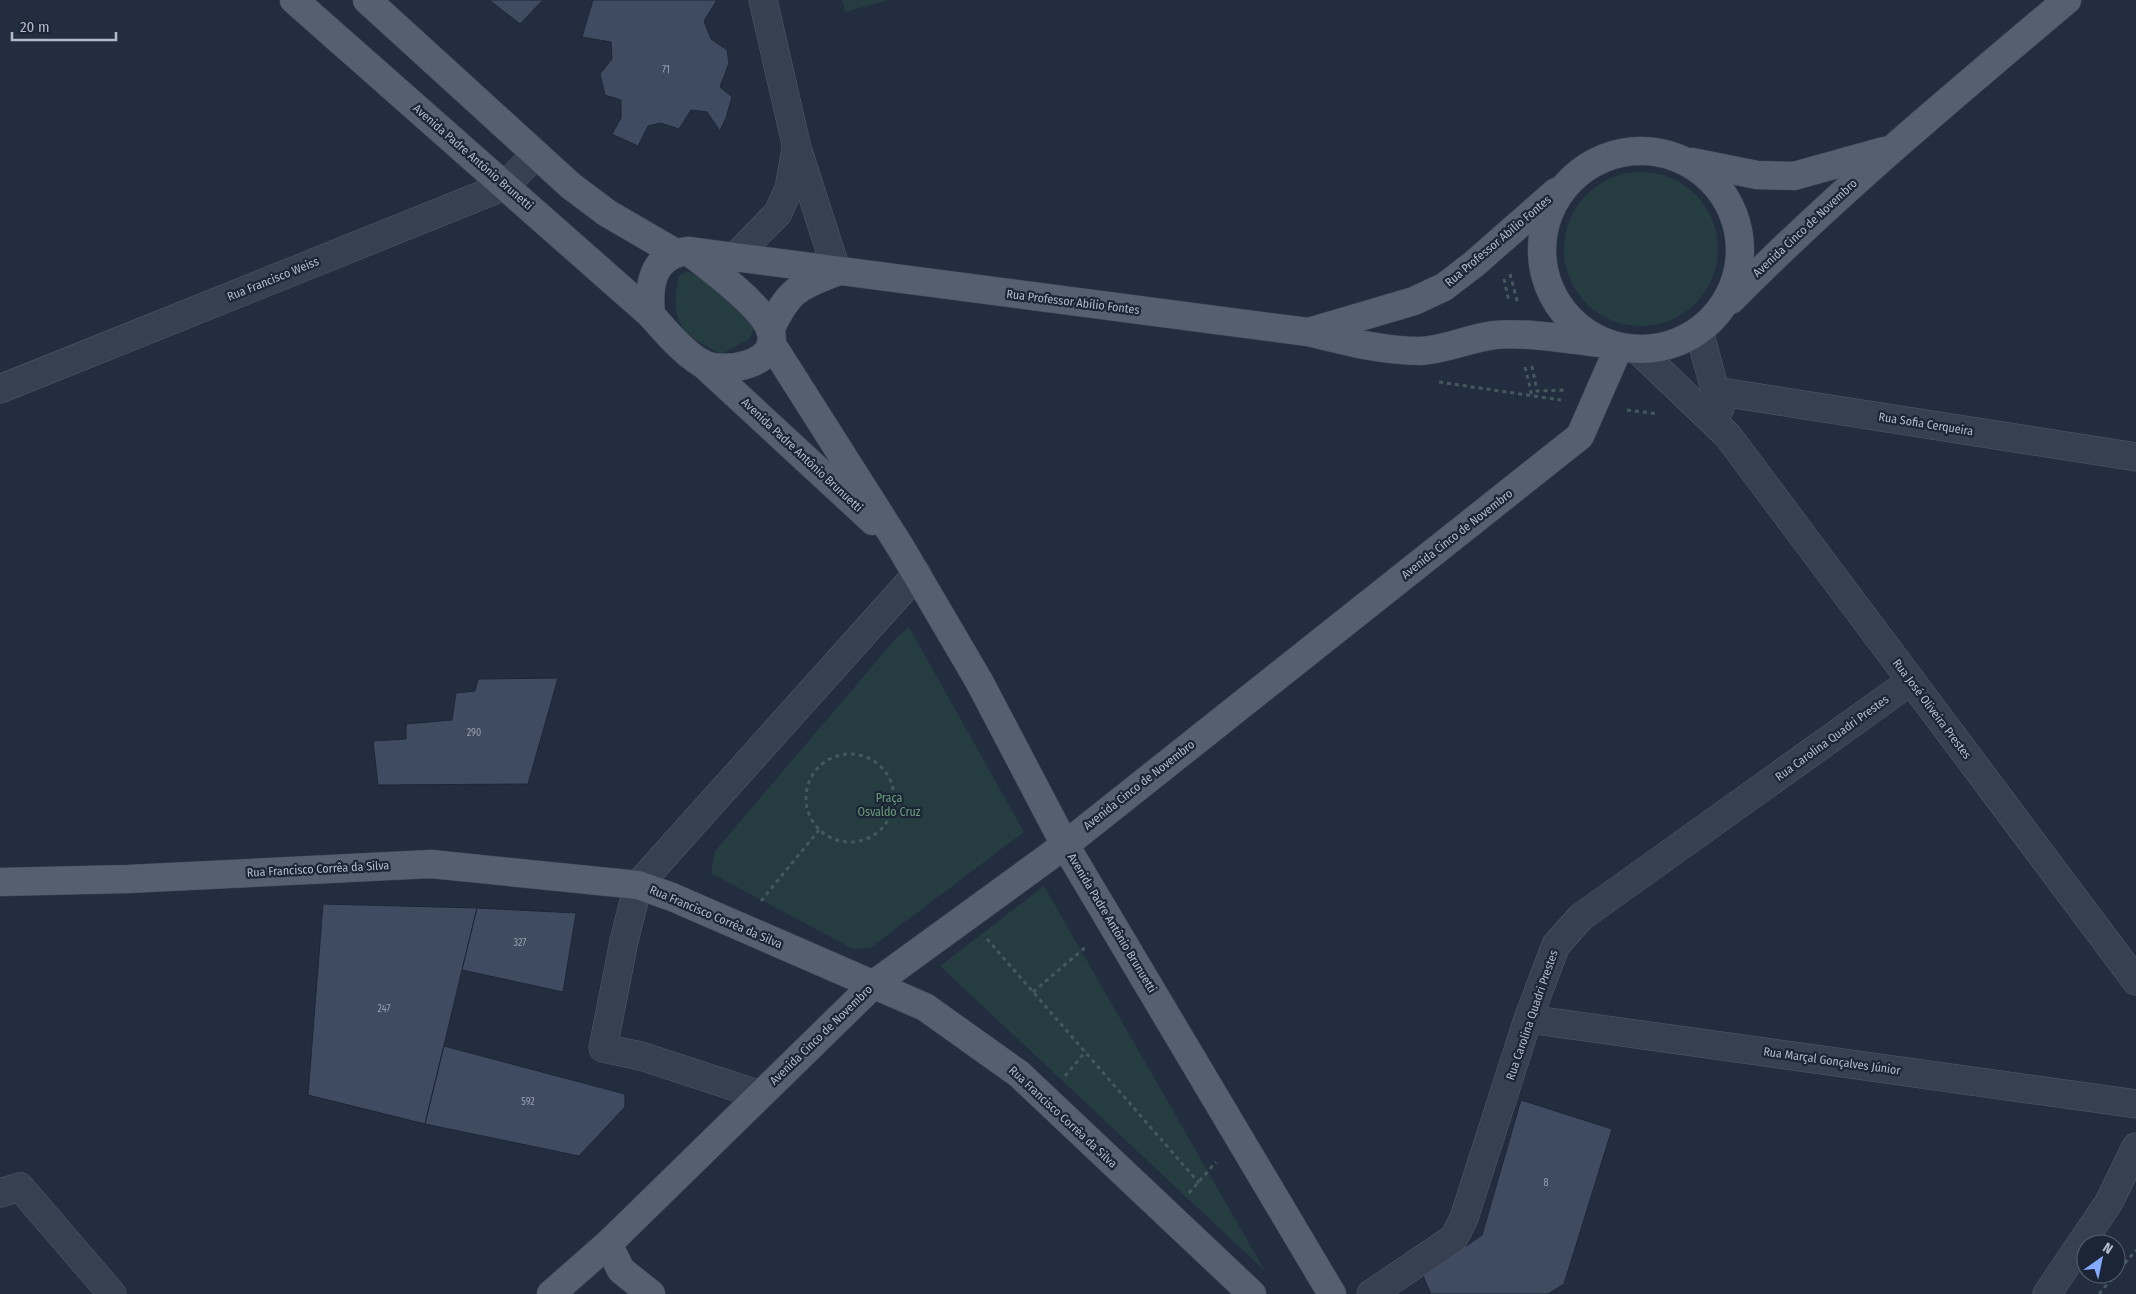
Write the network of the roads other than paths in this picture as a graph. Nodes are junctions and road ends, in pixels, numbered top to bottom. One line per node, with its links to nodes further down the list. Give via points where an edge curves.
1 (294, 0): 10 (main road, Avenida Padre Antônio Brunetti)
2 (368, 0): 7 (main road)
3 (763, 0): 5 (street)
4 (2067, 0): 6 (main road, Avenida Cinco de Novembro)
5 (797, 148): 12 (street, via 789,188 778,213); 13 (street)
6 (1890, 149): 8 (main road, Avenida Cinco de Novembro, via 1794,176 1757,175); 14 (main road, Avenida Cinco de Novembro, via 1784,246)
7 (536, 154): 10 (street, Rua Francisco Weiss); 11 (main road, via 607,213)
8 (1686, 161): 9 (main road, via 1657,151 1626,151 1596,160); 14 (main road, via 1710,177 1728,200 1738,227 1741,256 1735,284)
9 (1570, 179): 17 (main road, Rua Professor Abílio Fontes, via 1444,287 1414,301); 19 (main road, via 1551,206 1542,238 1543,272 1556,302 1579,328)
10 (505, 186): 15 (main road, Avenida Padre Antônio Brunetti); 21 (street, Rua Francisco Weiss)
11 (681, 251): 12 (main road, Rua Professor Abílio Fontes); 15 (main road, via 656,270 651,282); 18 (main road, Avenida Padre Antônio Brunuetti, via 719,275 758,312)
12 (735, 257): 13 (main road, Rua Professor Abílio Fontes)
13 (837, 272): 17 (main road, Rua Professor Abílio Fontes); 18 (main road, Rua Professor Abílio Fontes, via 806,284 788,297)
14 (1722, 309): 16 (main road, Avenida Cinco de Novembro)
15 (651, 315): 20 (main road, Avenida Padre Antônio Brunetti)
16 (1699, 331): 19 (main road, Rua Professor Abílio Fontes, via 1670,346); 22 (street)
17 (1308, 332): 19 (main road, Rua Professor Abílio Fontes, via 1398,350 1423,351 1496,335)
18 (771, 336): 20 (main road, Rua Professor Abílio Fontes, via 766,354 758,361 731,369); 25 (main road, Avenida Padre Antônio Brunuetti)
19 (1622, 347): 23 (street, via 1683,394); 28 (main road, Avenida Cinco de Novembro, via 1580,436)
20 (702, 364): 25 (main road, Avenida Padre Antônio Brunuetti)
21 (0, 388)
22 (1716, 391): 23 (street); 24 (street, Rua Sofia Cerqueira)
23 (1728, 436): 27 (street, Rua José Oliveira Prestes)
24 (2136, 457)
25 (901, 548): 26 (main road, Avenida Padre Antônio Brunuetti)
26 (917, 574): 28 (main road, Avenida Padre Antônio Brunuetti, via 979,681); 30 (street)
27 (1911, 681): 31 (street, Rua José Oliveira Prestes); 33 (street, Rua Carolina Quadri Prestes, via 1581,917 1556,945)
28 (1065, 845): 32 (main road, Avenida Cinco de Novembro); 43 (main road, Avenida Padre Antônio Brunuetti)
29 (0, 882): 30 (main road, Rua Francisco Corrêa da Silva, via 431,864)
30 (638, 885): 32 (main road, Rua Francisco Corrêa da Silva); 34 (street, via 603,1048 641,1056)
31 (2136, 981)
32 (874, 984): 34 (main road, Avenida Cinco de Novembro); 42 (main road, Rua Francisco Corrêa da Silva, via 925,1007 1019,1074)
33 (1528, 1019): 35 (street, Rua Marçal Gonçalves Júnior); 44 (street, Rua Carolina Quadri Prestes, via 1464,1218 1454,1238)
34 (760, 1095): 38 (main road, Avenida Cinco de Novembro)
35 (2136, 1104)
36 (2136, 1147): 45 (street, via 2109,1202)
37 (0, 1193): 39 (street, via 20,1187)
38 (608, 1244): 40 (main road, Avenida Cinco de Novembro); 41 (main road, via 621,1270)
39 (112, 1294)
40 (550, 1294)
41 (651, 1294)
42 (1252, 1294)
43 (1332, 1294)
44 (1371, 1294)
45 (2046, 1294)

